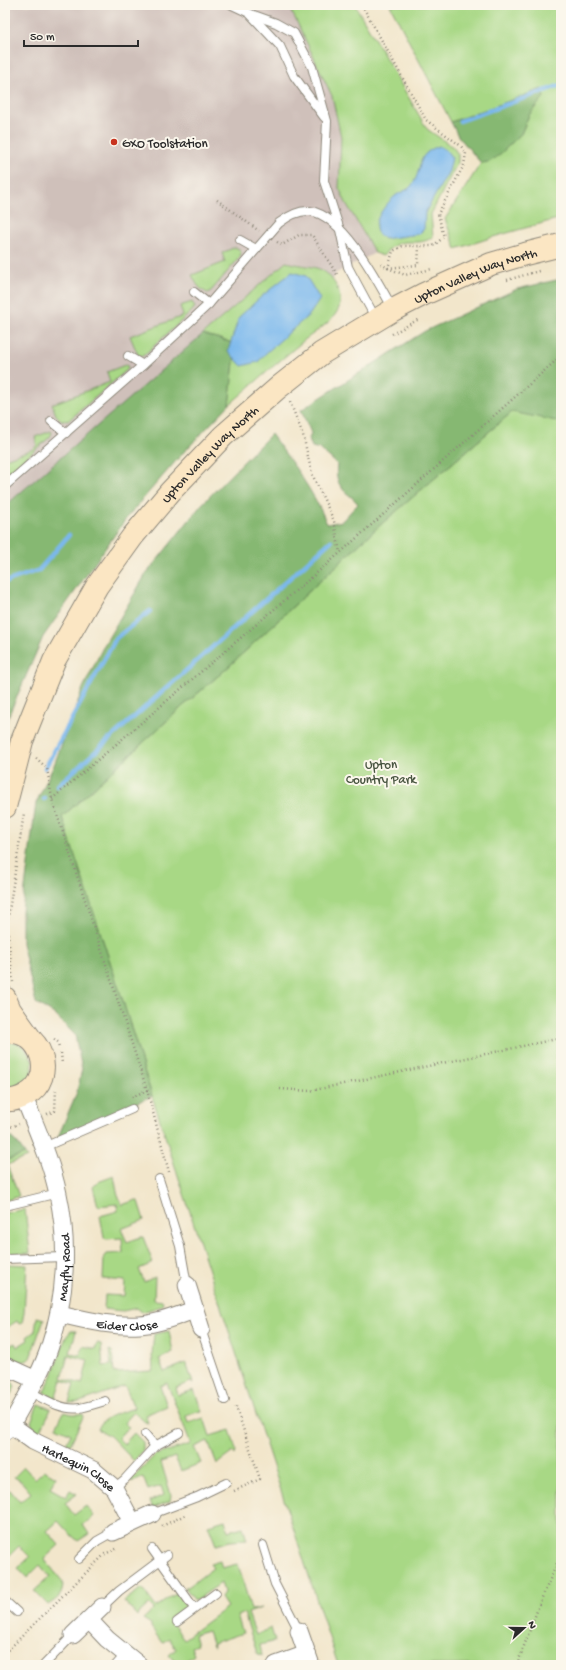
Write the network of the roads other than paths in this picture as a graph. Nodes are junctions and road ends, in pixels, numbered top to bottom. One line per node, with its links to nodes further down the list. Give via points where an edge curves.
1 (232, 5): 2 (lane)
2 (251, 14): 3 (lane, via 280,46 294,76); 3 (lane, via 294,33 312,67)
3 (327, 121): 4 (lane, via 324,181)
4 (340, 230): 7 (lane, via 326,217 309,211 292,214 279,223); 10 (lane, via 371,268); 10 (lane, via 353,279)
5 (240, 240): 7 (lane)
6 (561, 245): 10 (street, Upton Valley Way North, via 491,264 424,294)
7 (256, 249): 9 (lane)
8 (194, 292): 9 (lane)
9 (210, 304): 12 (lane)
10 (387, 321): 16 (street, Upton Valley Way North, via 322,353 279,387 228,431 170,492 133,536 97,586 54,662 22,741)
11 (128, 356): 12 (lane)
12 (143, 365): 14 (lane)
13 (51, 422): 14 (lane)
14 (66, 433): 15 (lane)
15 (5, 486)
16 (15, 808)
17 (9, 994): 19 (street, via 10,1010)
18 (5, 1032): 19 (street, via 19,1033)
19 (30, 1038): 20 (street, via 42,1056 42,1077 32,1092)
20 (14, 1098): 22 (street, Mayfly Road, via 33,1119)
21 (132, 1109): 22 (lane)
22 (44, 1147): 24 (street, Mayfly Road)
23 (158, 1179): 28 (lane, via 180,1246)
24 (58, 1193): 25 (lane); 26 (street, Mayfly Road)
25 (5, 1206)
26 (64, 1258): 27 (lane); 30 (street, Mayfly Road)
27 (5, 1259)
28 (187, 1285): 29 (street)
29 (194, 1310): 30 (street, Eider Close, via 141,1325 113,1325); 31 (street)
30 (60, 1314): 33 (street, Mayfly Road, via 50,1348)
31 (201, 1329): 34 (lane)
32 (5, 1366): 33 (street)
33 (33, 1386): 35 (lane, via 47,1401 66,1407 78,1408); 36 (street, Mayfly Road)
34 (225, 1400)
35 (105, 1402)
36 (8, 1428): 41 (street, Harlequin Close, via 93,1470)
37 (179, 1433): 39 (lane)
38 (145, 1434): 39 (lane)
39 (155, 1446): 41 (lane)
40 (226, 1484): 42 (lane, via 197,1498)
41 (114, 1488): 43 (street, Harlequin Close)
42 (152, 1514): 43 (street)
43 (132, 1522): 44 (street)
44 (113, 1532): 48 (lane, via 97,1541)
45 (263, 1545): 57 (lane, via 275,1584)
46 (152, 1549): 49 (lane)
47 (167, 1555): 49 (lane)
48 (79, 1559)
49 (160, 1561): 52 (lane); 53 (lane)
50 (216, 1593): 53 (lane)
51 (5, 1601): 54 (lane)
52 (102, 1607): 55 (street)
53 (194, 1608): 56 (lane)
54 (17, 1612)
55 (89, 1620): 58 (street); 60 (street)
56 (177, 1622)
57 (298, 1631): 59 (street)
58 (73, 1635): 61 (lane)
59 (309, 1660): 62 (street)
60 (127, 1662)
61 (44, 1665)
62 (276, 1665)

